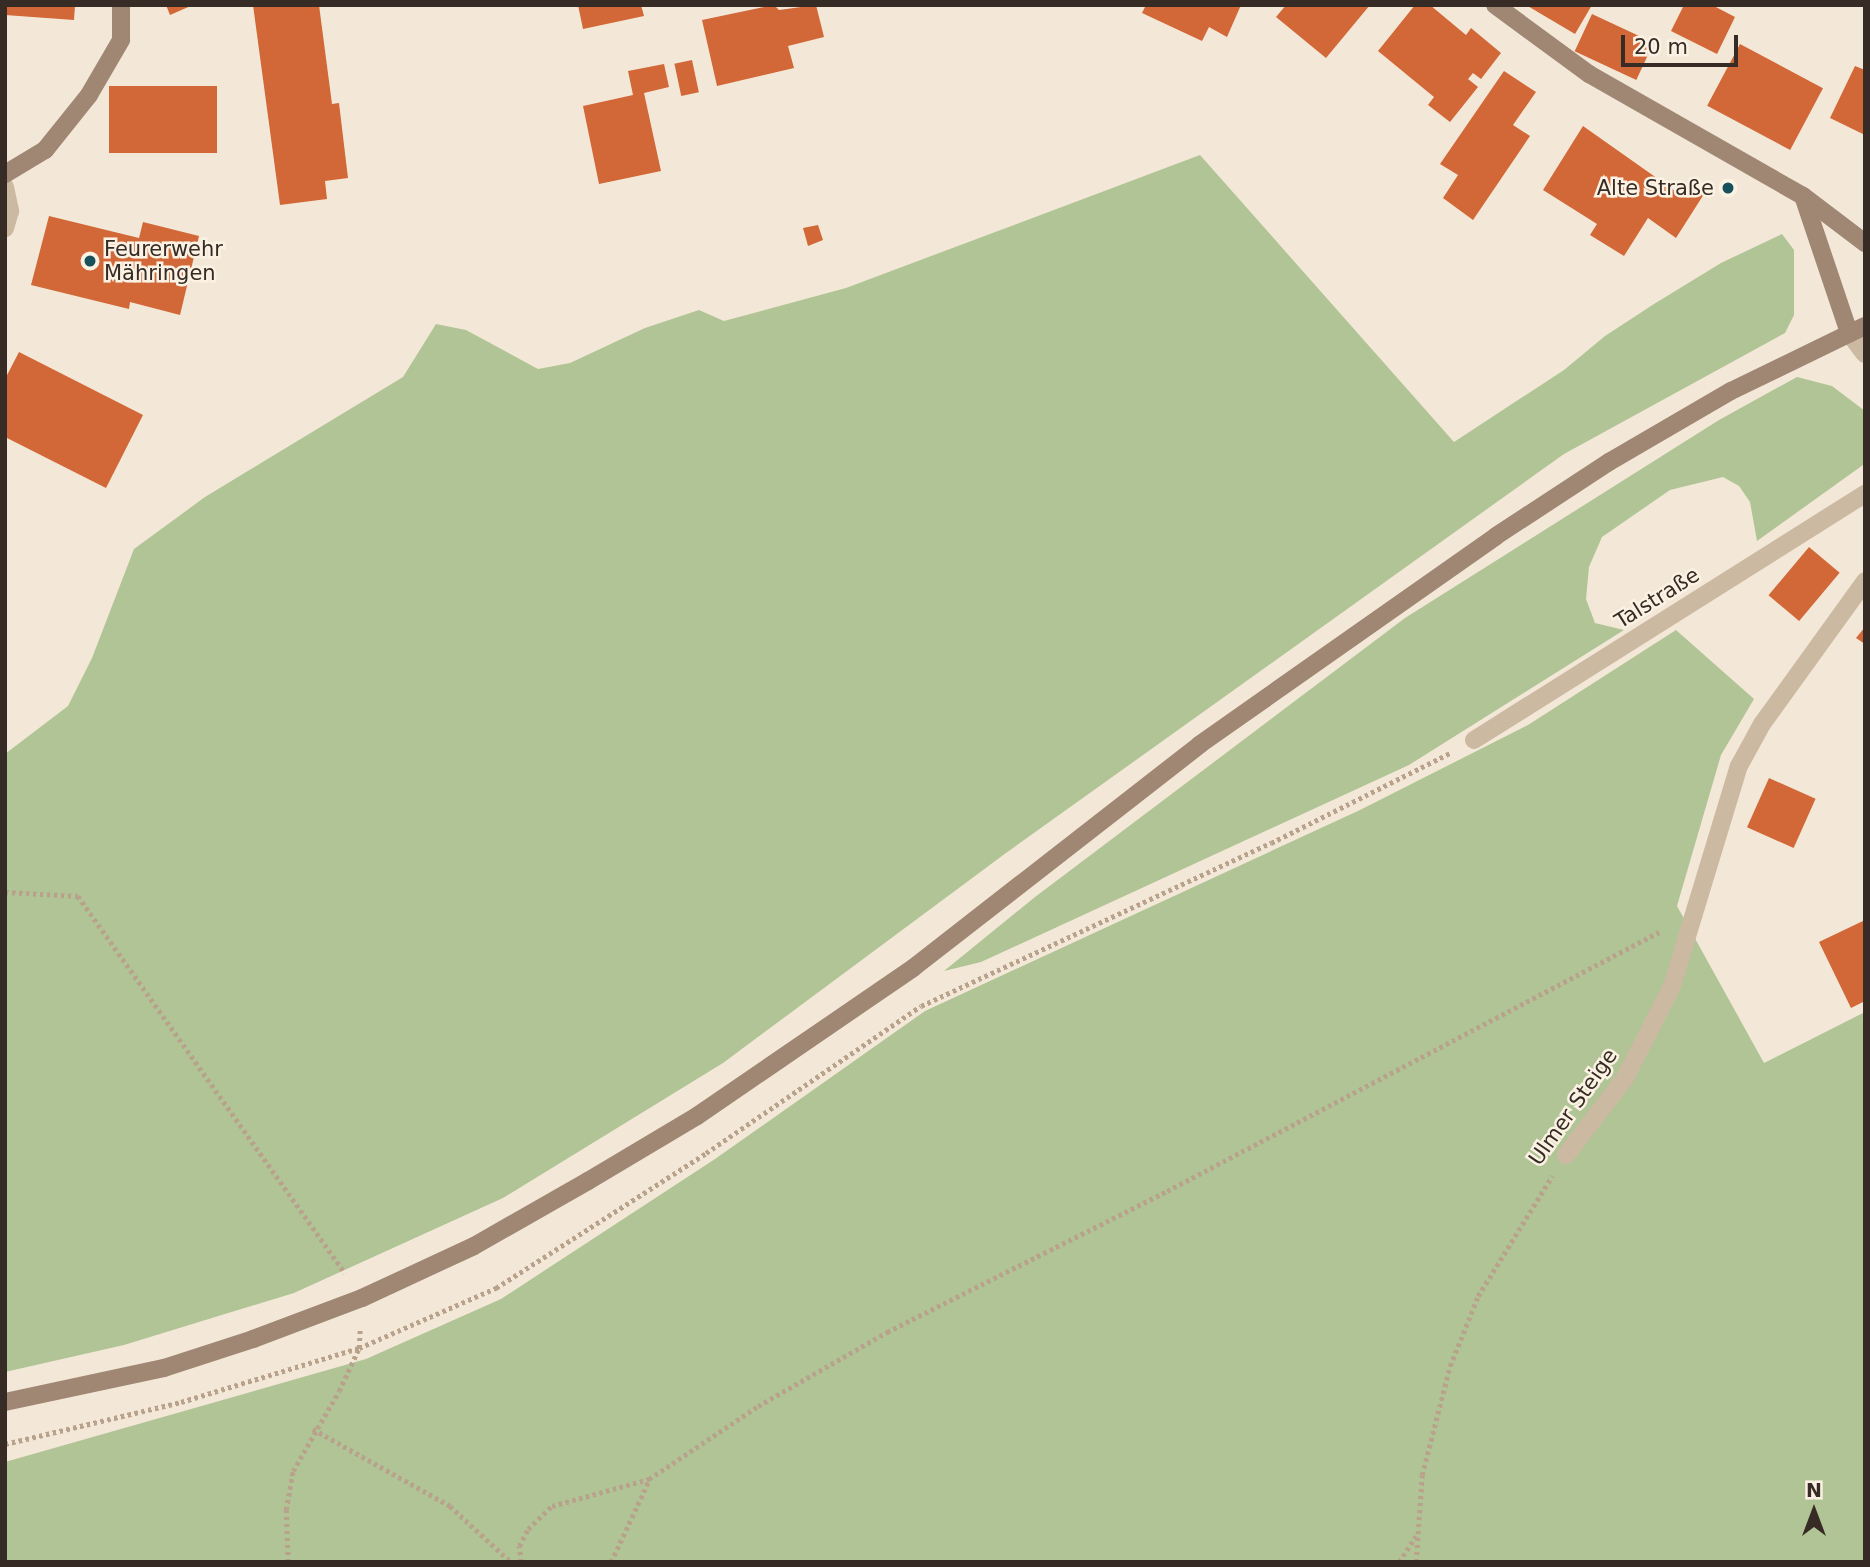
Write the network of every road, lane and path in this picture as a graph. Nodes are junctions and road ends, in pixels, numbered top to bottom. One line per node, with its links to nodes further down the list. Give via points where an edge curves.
1 (121, 5): 3 (street, via 121,40 89,95 45,150)
2 (1495, 5): 5 (street, via 1589,74)
3 (5, 174)
4 (5, 187): 6 (street, via 10,211)
5 (1803, 196): 7 (street); 8 (street)
6 (5, 228)
7 (1865, 243)
8 (1857, 329): 9 (street); 16 (street, via 1731,391 1609,462 1360,629 1199,745 913,968 697,1116 474,1246)
9 (1865, 354)
10 (1865, 494): 12 (street, Talstraße)
11 (1865, 581): 14 (street, Ulmer Steige, via 1762,724 1739,766)
12 (1474, 740)
13 (5, 892): 16 (path, via 78,896)
14 (1693, 913): 15 (street, Ulmer Steige, via 1672,986 1625,1078); 19 (path, via 1167,1191 887,1332 758,1406)
15 (1566, 1155): 20 (path, Ulmer Steige, via 1478,1296 1450,1366 1422,1475)
16 (362, 1298): 17 (street, via 164,1368); 18 (path, via 359,1348 339,1391)
17 (5, 1402)
18 (313, 1429): 21 (path, via 293,1471 288,1497 284,1545); 22 (path, via 450,1506)
19 (649, 1479): 23 (path, via 552,1506 528,1529 519,1546); 24 (path)
20 (1416, 1535): 25 (path); 26 (path, Ulmer Steige)
21 (288, 1562)
22 (511, 1562)
23 (521, 1562)
24 (611, 1562)
25 (1399, 1562)
26 (1416, 1562)

